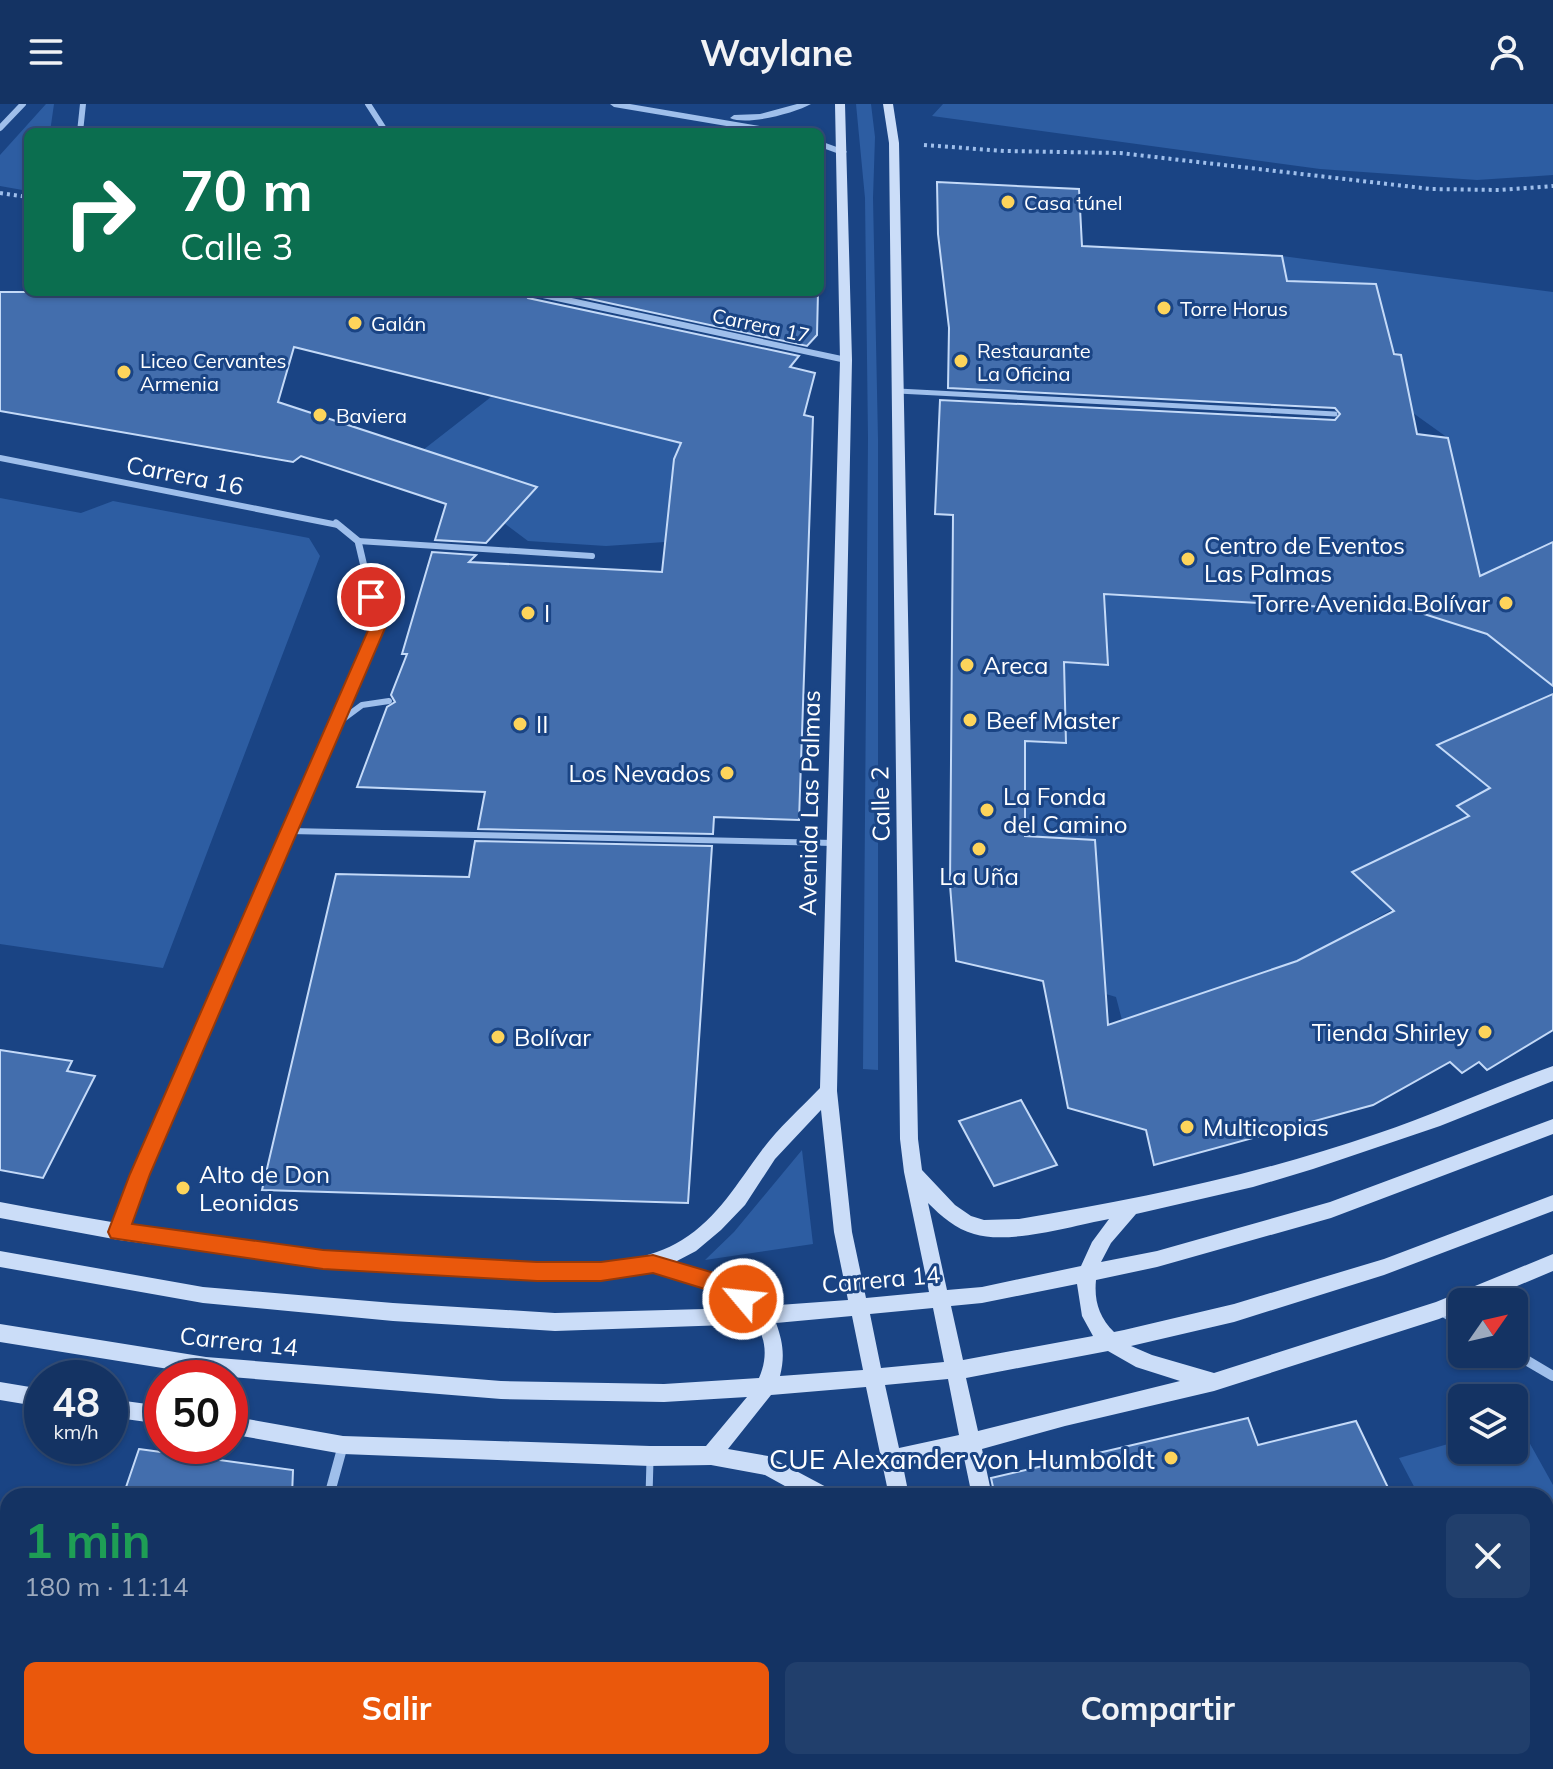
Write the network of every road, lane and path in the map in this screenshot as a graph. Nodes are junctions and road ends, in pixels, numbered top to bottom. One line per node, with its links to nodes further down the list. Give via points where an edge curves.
1 (23, 104): 9 (street)
2 (83, 104): 10 (street)
3 (368, 104): 11 (street)
4 (614, 104): 8 (street)
5 (807, 104): 8 (street, via 760,117)
6 (840, 104): 15 (main road, Avenida Las Palmas)
7 (888, 104): 13 (main road, Calle 2)
8 (705, 119): 12 (street)
9 (0, 128)
10 (80, 128)
11 (383, 128)
12 (756, 128)
13 (894, 143): 16 (path, via 1120,153 1431,189); 21 (main road, Calle 2)
14 (824, 145): 15 (street)
15 (842, 152): 20 (main road, Avenida Las Palmas)
16 (1553, 186)
17 (0, 193): 18 (path)
18 (24, 196)
19 (548, 296): 20 (street, Carrera 17)
20 (846, 360): 29 (main road, Avenida Las Palmas)
21 (898, 391): 22 (street); 33 (main road, Calle 2)
22 (1335, 414)
23 (0, 458): 24 (street, Carrera 16, via 335,523)
24 (358, 541): 25 (lane); 27 (street, via 378,626)
25 (592, 556)
26 (389, 701): 27 (lane, via 362,705)
27 (335, 725): 28 (street)
28 (290, 831): 29 (lane); 37 (street)
29 (834, 843): 31 (main road, Avenida Las Palmas)
30 (1553, 1073): 35 (main road, via 1450,1118 1307,1166)
31 (828, 1091): 40 (main road, via 769,1154 715,1224 690,1245); 54 (main road, Avenida Las Palmas, via 843,1232)
32 (1553, 1126): 38 (main road, Carrera 14, via 1331,1210 1157,1259 982,1295 797,1313 555,1322 393,1312 203,1295)
33 (913, 1172): 35 (main road, via 949,1212 976,1227 1006,1228); 50 (main road, Calle 2)
34 (1553, 1203): 43 (main road, Carrera 14, via 1384,1267 1234,1313 984,1367 816,1383 664,1393 501,1390 206,1366)
35 (1129, 1209): 46 (main road, via 1094,1260 1088,1287 1092,1322 1127,1353)
36 (0, 1210): 37 (main road)
37 (119, 1232): 40 (main road, via 323,1259 537,1271)
38 (0, 1259)
39 (1553, 1262): 41 (main road)
40 (653, 1264): 52 (main road, via 727,1288 752,1307 774,1335 776,1350 762,1393)
41 (1439, 1310): 42 (street); 46 (main road)
42 (1448, 1315)
43 (0, 1333)
44 (1528, 1361): 45 (street)
45 (1553, 1376)
46 (1214, 1382): 50 (main road)
47 (0, 1391): 48 (main road)
48 (24, 1395)
49 (248, 1428): 51 (main road)
50 (970, 1443): 54 (main road); 59 (main road, Calle 2)
51 (343, 1445): 53 (main road); 55 (street)
52 (711, 1455): 53 (main road); 57 (main road, via 768,1466)
53 (650, 1456): 56 (lane)
54 (891, 1459): 58 (main road, Avenida Las Palmas)
55 (331, 1488)
56 (649, 1488)
57 (808, 1488)
58 (897, 1488)
59 (980, 1488)

